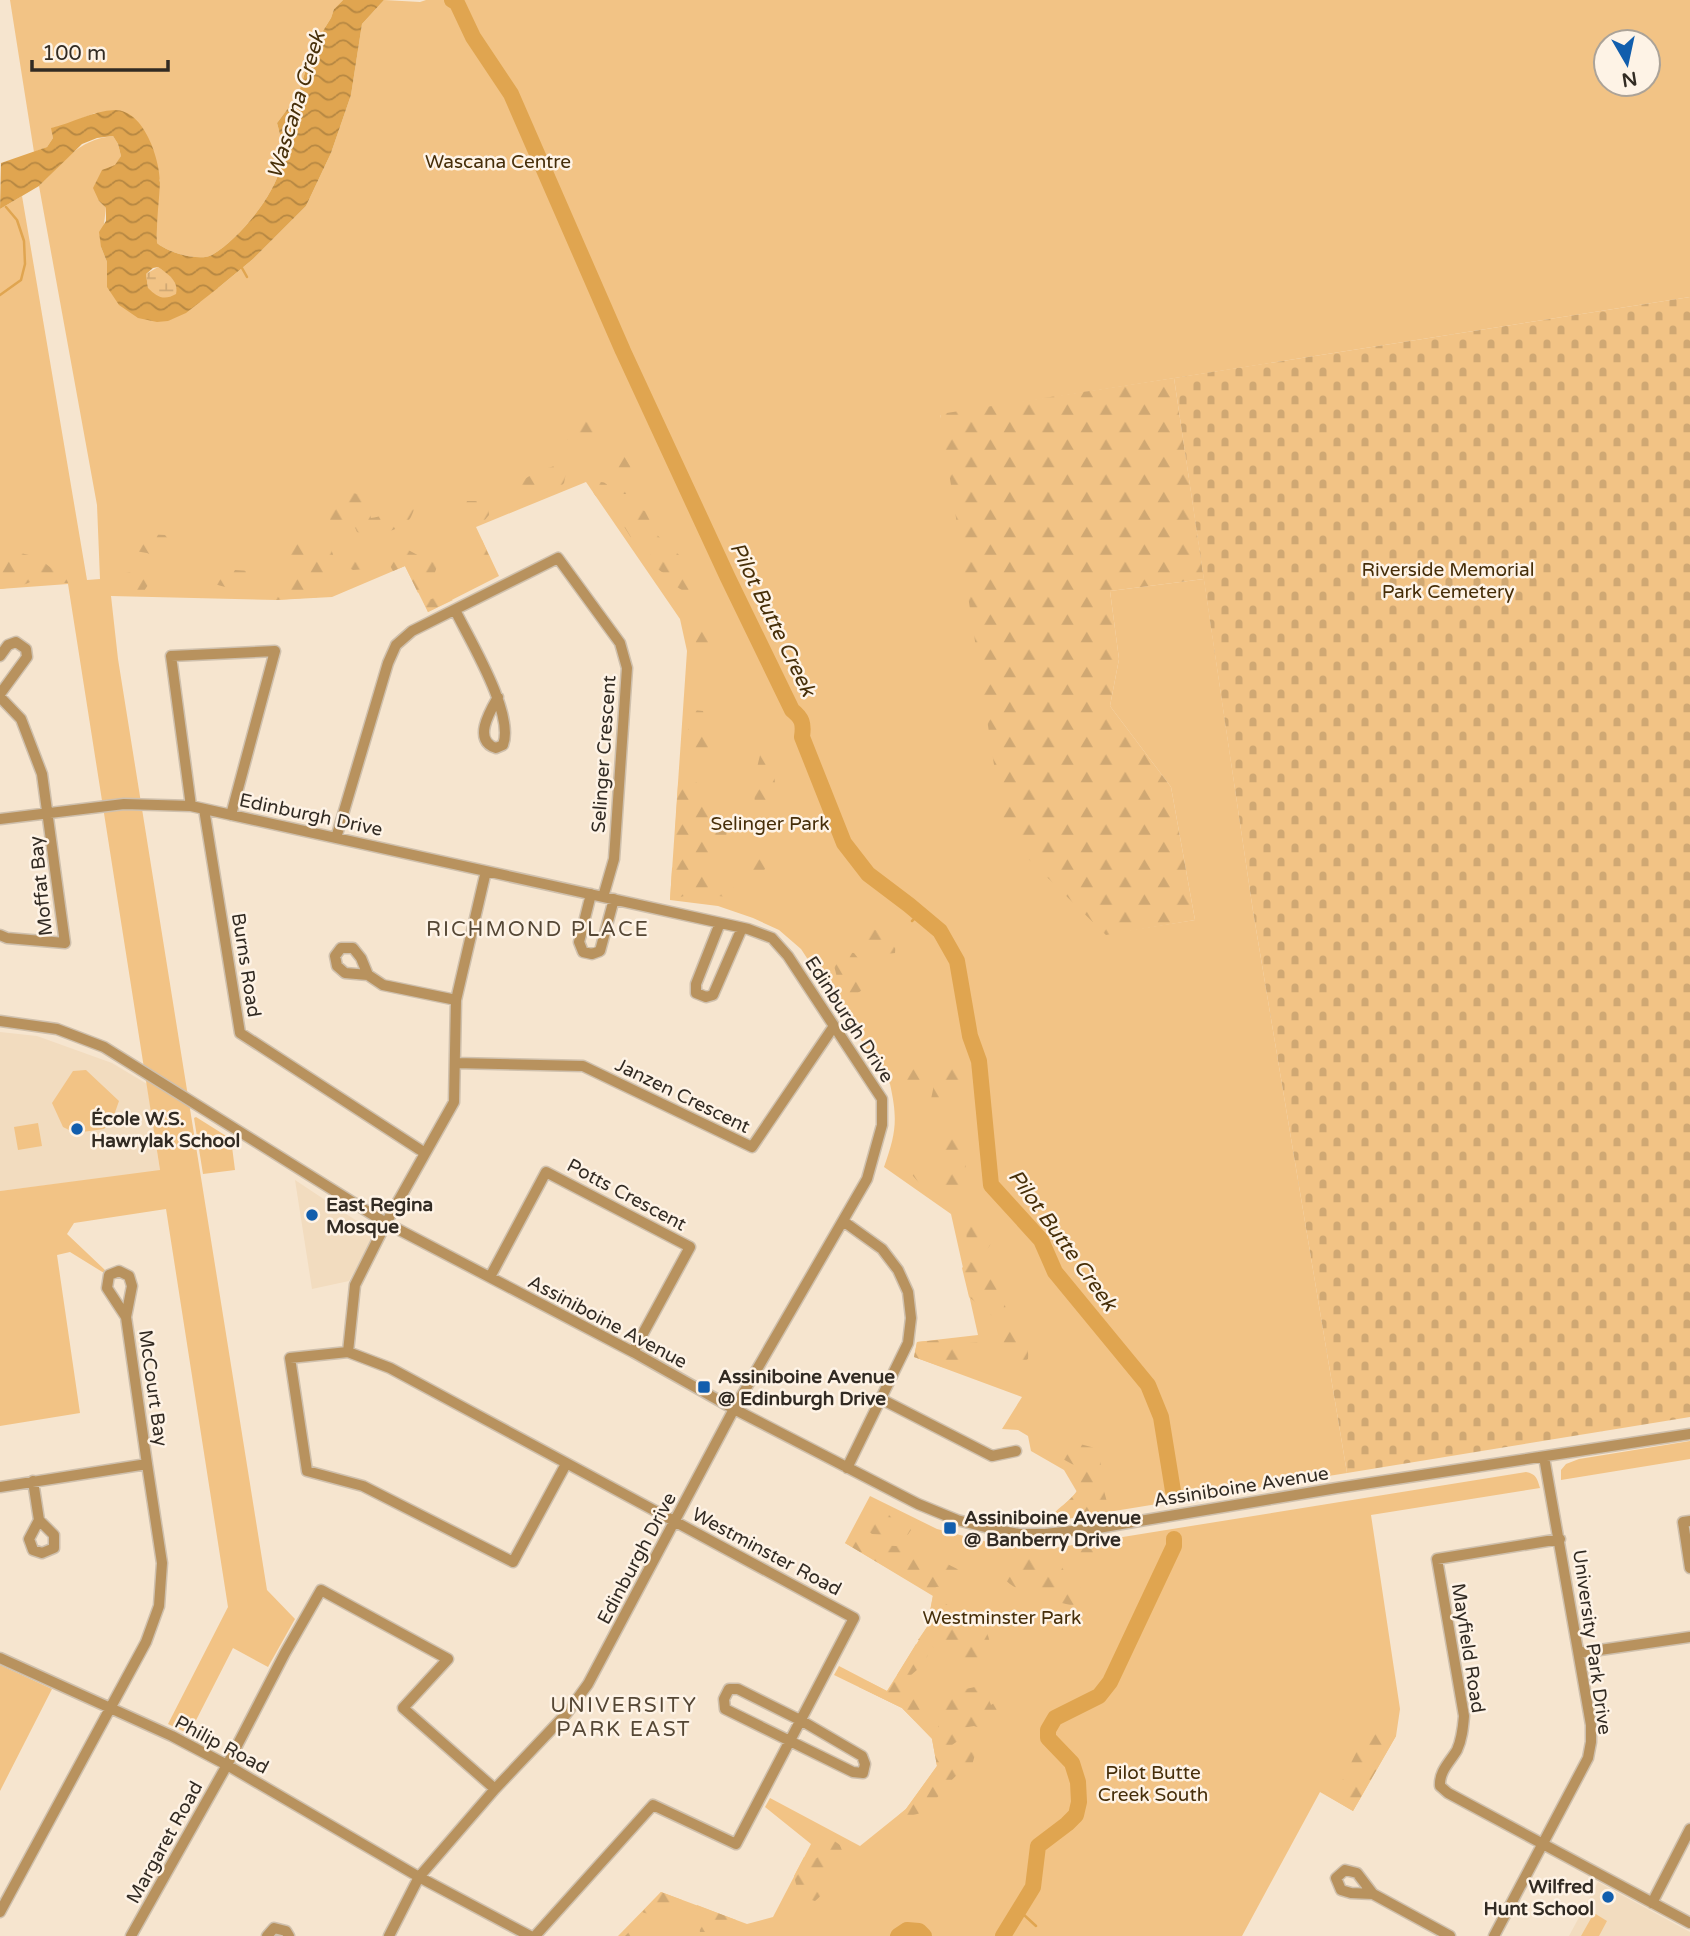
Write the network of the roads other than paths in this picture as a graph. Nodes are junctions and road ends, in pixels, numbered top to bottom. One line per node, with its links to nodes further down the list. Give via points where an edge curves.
1 (455, 610): 4 (street); 10 (street, Selinger Crescent, via 412,631 396,645); 13 (street, Selinger Crescent, via 558,558 621,643 626,695 614,859)
2 (0, 656): 3 (street, via 16,642 26,649 27,657)
3 (0, 695): 7 (street, via 21,719 43,774)
4 (498, 697)
5 (191, 806): 6 (street, Edinburgh Drive); 7 (street, Edinburgh Drive, via 124,804); 8 (street, via 171,656 275,651)
6 (204, 809): 8 (street, Edinburgh Drive); 23 (street, Burns Road, via 240,1033)
7 (49, 812): 9 (street, Edinburgh Drive); 17 (street, Moffat Bay, via 65,943)
8 (231, 815): 10 (street, Edinburgh Drive)
9 (0, 819)
10 (336, 838): 11 (street, Edinburgh Drive)
11 (486, 871): 12 (street, Edinburgh Drive); 19 (street)
12 (591, 894): 13 (street, Edinburgh Drive); 14 (street, via 579,942 583,952 592,954 600,951)
13 (603, 897): 14 (street, Edinburgh Drive)
14 (614, 899): 15 (street, Edinburgh Drive)
15 (720, 923): 16 (street, Edinburgh Drive); 16 (street, via 696,984 696,993 706,997 713,995)
16 (743, 928): 21 (street, Edinburgh Drive, via 772,938)
17 (2, 938)
18 (368, 975): 19 (street, via 383,985)
19 (456, 1000): 22 (street)
20 (0, 1021): 25 (street, Assiniboine Avenue, via 57,1029 104,1047)
21 (834, 1026): 22 (street, Janzen Crescent, via 752,1147 583,1066); 24 (street, Edinburgh Drive, via 882,1099 876,1153)
22 (455, 1062): 23 (street, via 454,1102)
23 (425, 1153): 25 (street)
24 (843, 1221): 30 (street, via 883,1248 908,1292 908,1343); 31 (street, Edinburgh Drive)
25 (386, 1223): 26 (street, Assiniboine Avenue); 28 (street, via 355,1285)
26 (490, 1278): 29 (street, Assiniboine Avenue); 29 (street, Potts Crescent, via 546,1172 690,1247)
27 (126, 1317): 35 (street, McCourt Bay)
28 (348, 1352): 36 (street, Westminster Road, via 390,1368); 36 (street, via 290,1357 307,1471 363,1486 513,1562)
29 (633, 1352): 31 (street, Assiniboine Avenue)
30 (881, 1399): 33 (street, via 992,1456); 37 (street)
31 (734, 1409): 37 (street, Assiniboine Avenue); 41 (street, Edinburgh Drive)
32 (1690, 1434): 34 (street, Assiniboine Avenue)
33 (1016, 1451)
34 (1545, 1457): 37 (street, Assiniboine Avenue, via 1045,1534 1019,1534 957,1520); 43 (street, University Park Drive)
35 (147, 1464): 38 (street); 48 (street, McCourt Bay, via 162,1563 159,1606)
36 (566, 1464): 41 (street, Westminster Road)
37 (847, 1468)
38 (33, 1481): 39 (street); 40 (street)
39 (0, 1487)
40 (39, 1520)
41 (676, 1521): 49 (street, Westminster Road, via 855,1618); 52 (street, Edinburgh Drive, via 588,1684 568,1713)
42 (1690, 1521): 44 (street, via 1682,1522)
43 (1560, 1539): 46 (street, University Park Drive); 54 (street, Mayfield Road, via 1437,1559 1464,1716 1463,1733 1439,1776 1440,1786)
44 (1690, 1569)
45 (1690, 1637): 46 (street)
46 (1579, 1653): 54 (street, University Park Drive, via 1591,1742)
47 (0, 1658): 48 (street, Philip Road)
48 (111, 1709): 51 (street, Philip Road); 58 (street)
49 (802, 1721): 50 (street, Westminster Road); 50 (street, via 862,1756 863,1773); 50 (street, via 738,1689 729,1689 725,1709)
50 (790, 1741): 64 (street, Westminster Road, via 736,1844 653,1805)
51 (227, 1765): 52 (street, Margaret Road, via 321,1590 448,1659 403,1708); 55 (street, Philip Road); 60 (street, Margaret Road)
52 (495, 1789): 55 (street, Edinburgh Drive)
53 (1690, 1829): 57 (street)
54 (1542, 1844): 57 (street, Mayfield Road); 66 (street, University Park Drive)
55 (419, 1877): 63 (street, Edinburgh Drive); 64 (street, Westminster Road)
56 (1373, 1894): 65 (street)
57 (1652, 1903): 59 (street, Mayfield Road)
58 (0, 1912)
59 (1690, 1923)
60 (131, 1936)
61 (267, 1936): 62 (street, via 274,1928)
62 (289, 1936)
63 (388, 1936)
64 (533, 1936)
65 (1450, 1936)
66 (1494, 1936)

